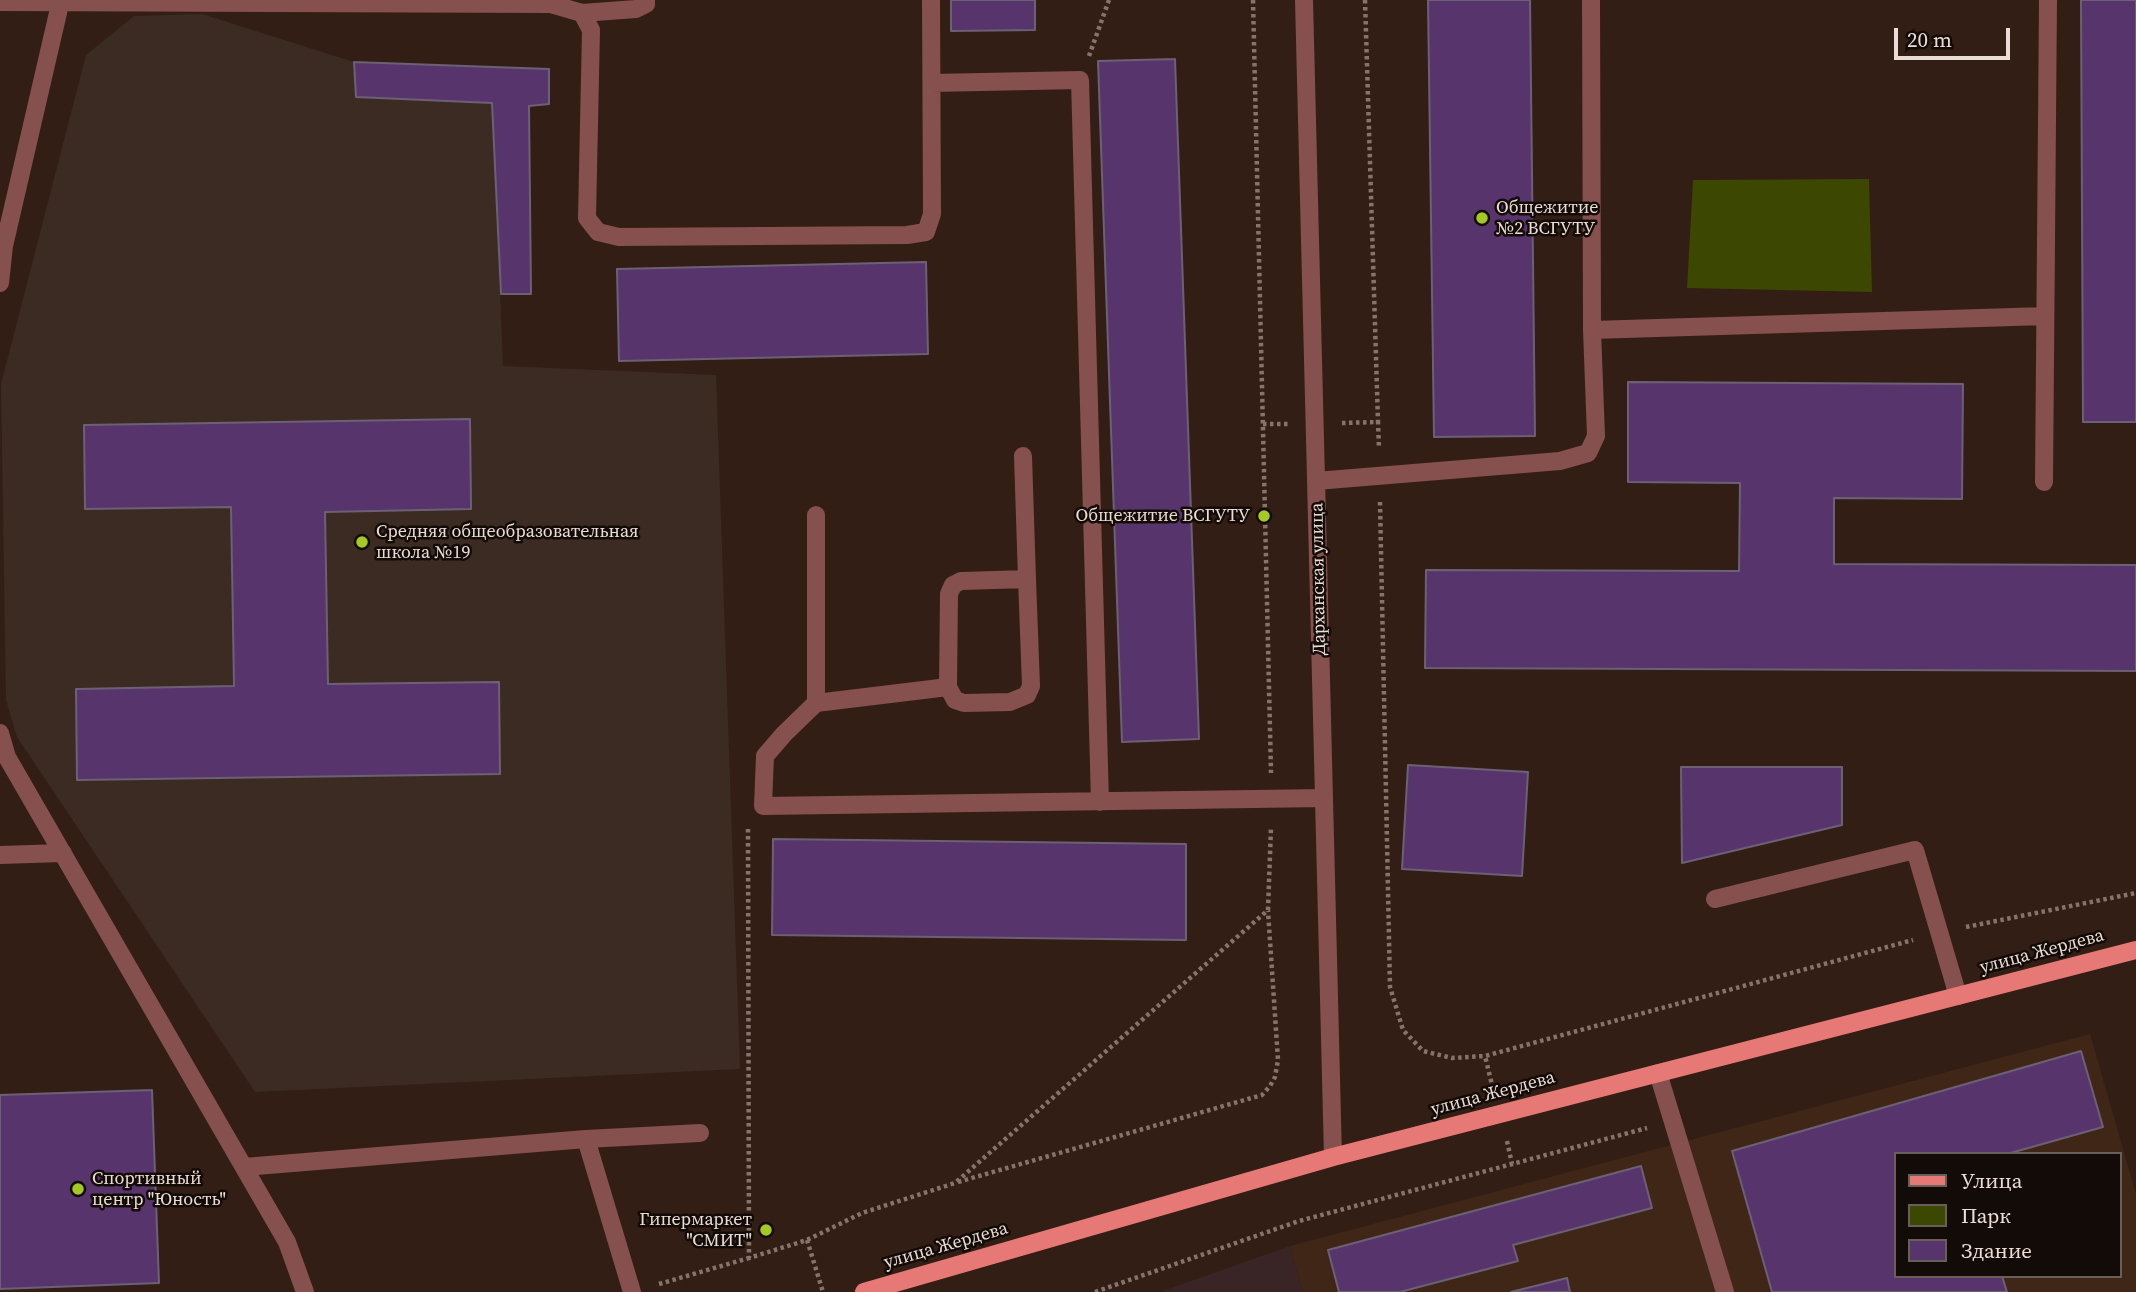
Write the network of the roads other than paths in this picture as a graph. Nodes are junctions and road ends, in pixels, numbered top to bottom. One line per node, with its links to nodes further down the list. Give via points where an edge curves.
1 (646, 0): 10 (street, via 636,9)
2 (931, 0): 11 (street)
3 (1304, 0): 17 (street, Дарханская улица)
4 (1591, 0): 15 (street)
5 (2048, 0): 14 (street)
6 (61, 1): 7 (street); 8 (street); 12 (street)
7 (0, 2)
8 (387, 2): 9 (street)
9 (501, 2): 10 (street, via 551,4)
10 (582, 13): 11 (street, via 591,30 587,218 598,232 619,237 926,232 932,214)
11 (932, 83): 25 (street, via 1080,80)
12 (1, 244): 13 (street)
13 (0, 283)
14 (2045, 316): 15 (street); 18 (street)
15 (1592, 330): 17 (street, via 1596,436 1588,453 1560,461)
16 (1023, 456): 20 (street)
17 (1316, 481): 24 (street, Дарханская улица)
18 (2044, 482)
19 (817, 515): 22 (street)
20 (1027, 579): 21 (street, via 953,585 949,594); 21 (street, via 1031,686 1027,695 1010,702 964,703 955,699)
21 (948, 687): 22 (street)
22 (816, 703): 25 (street, via 765,756 763,806)
23 (0, 733): 26 (street, via 7,757)
24 (1324, 799): 25 (street); 34 (street, Дарханская улица)
25 (1100, 802)
26 (63, 853): 27 (street); 35 (street)
27 (0, 855)
28 (1715, 899): 30 (street, via 1915,850)
29 (2136, 950): 30 (main road, улица Жердева)
30 (1958, 996): 31 (main road, улица Жердева)
31 (1658, 1073): 34 (main road, улица Жердева); 39 (street)
32 (700, 1133): 33 (street)
33 (586, 1139): 35 (street); 37 (street)
34 (1333, 1157): 38 (main road, улица Жердева)
35 (244, 1167): 36 (street, via 288,1242)
36 (305, 1292)
37 (632, 1292)
38 (864, 1292)
39 (1725, 1292)

